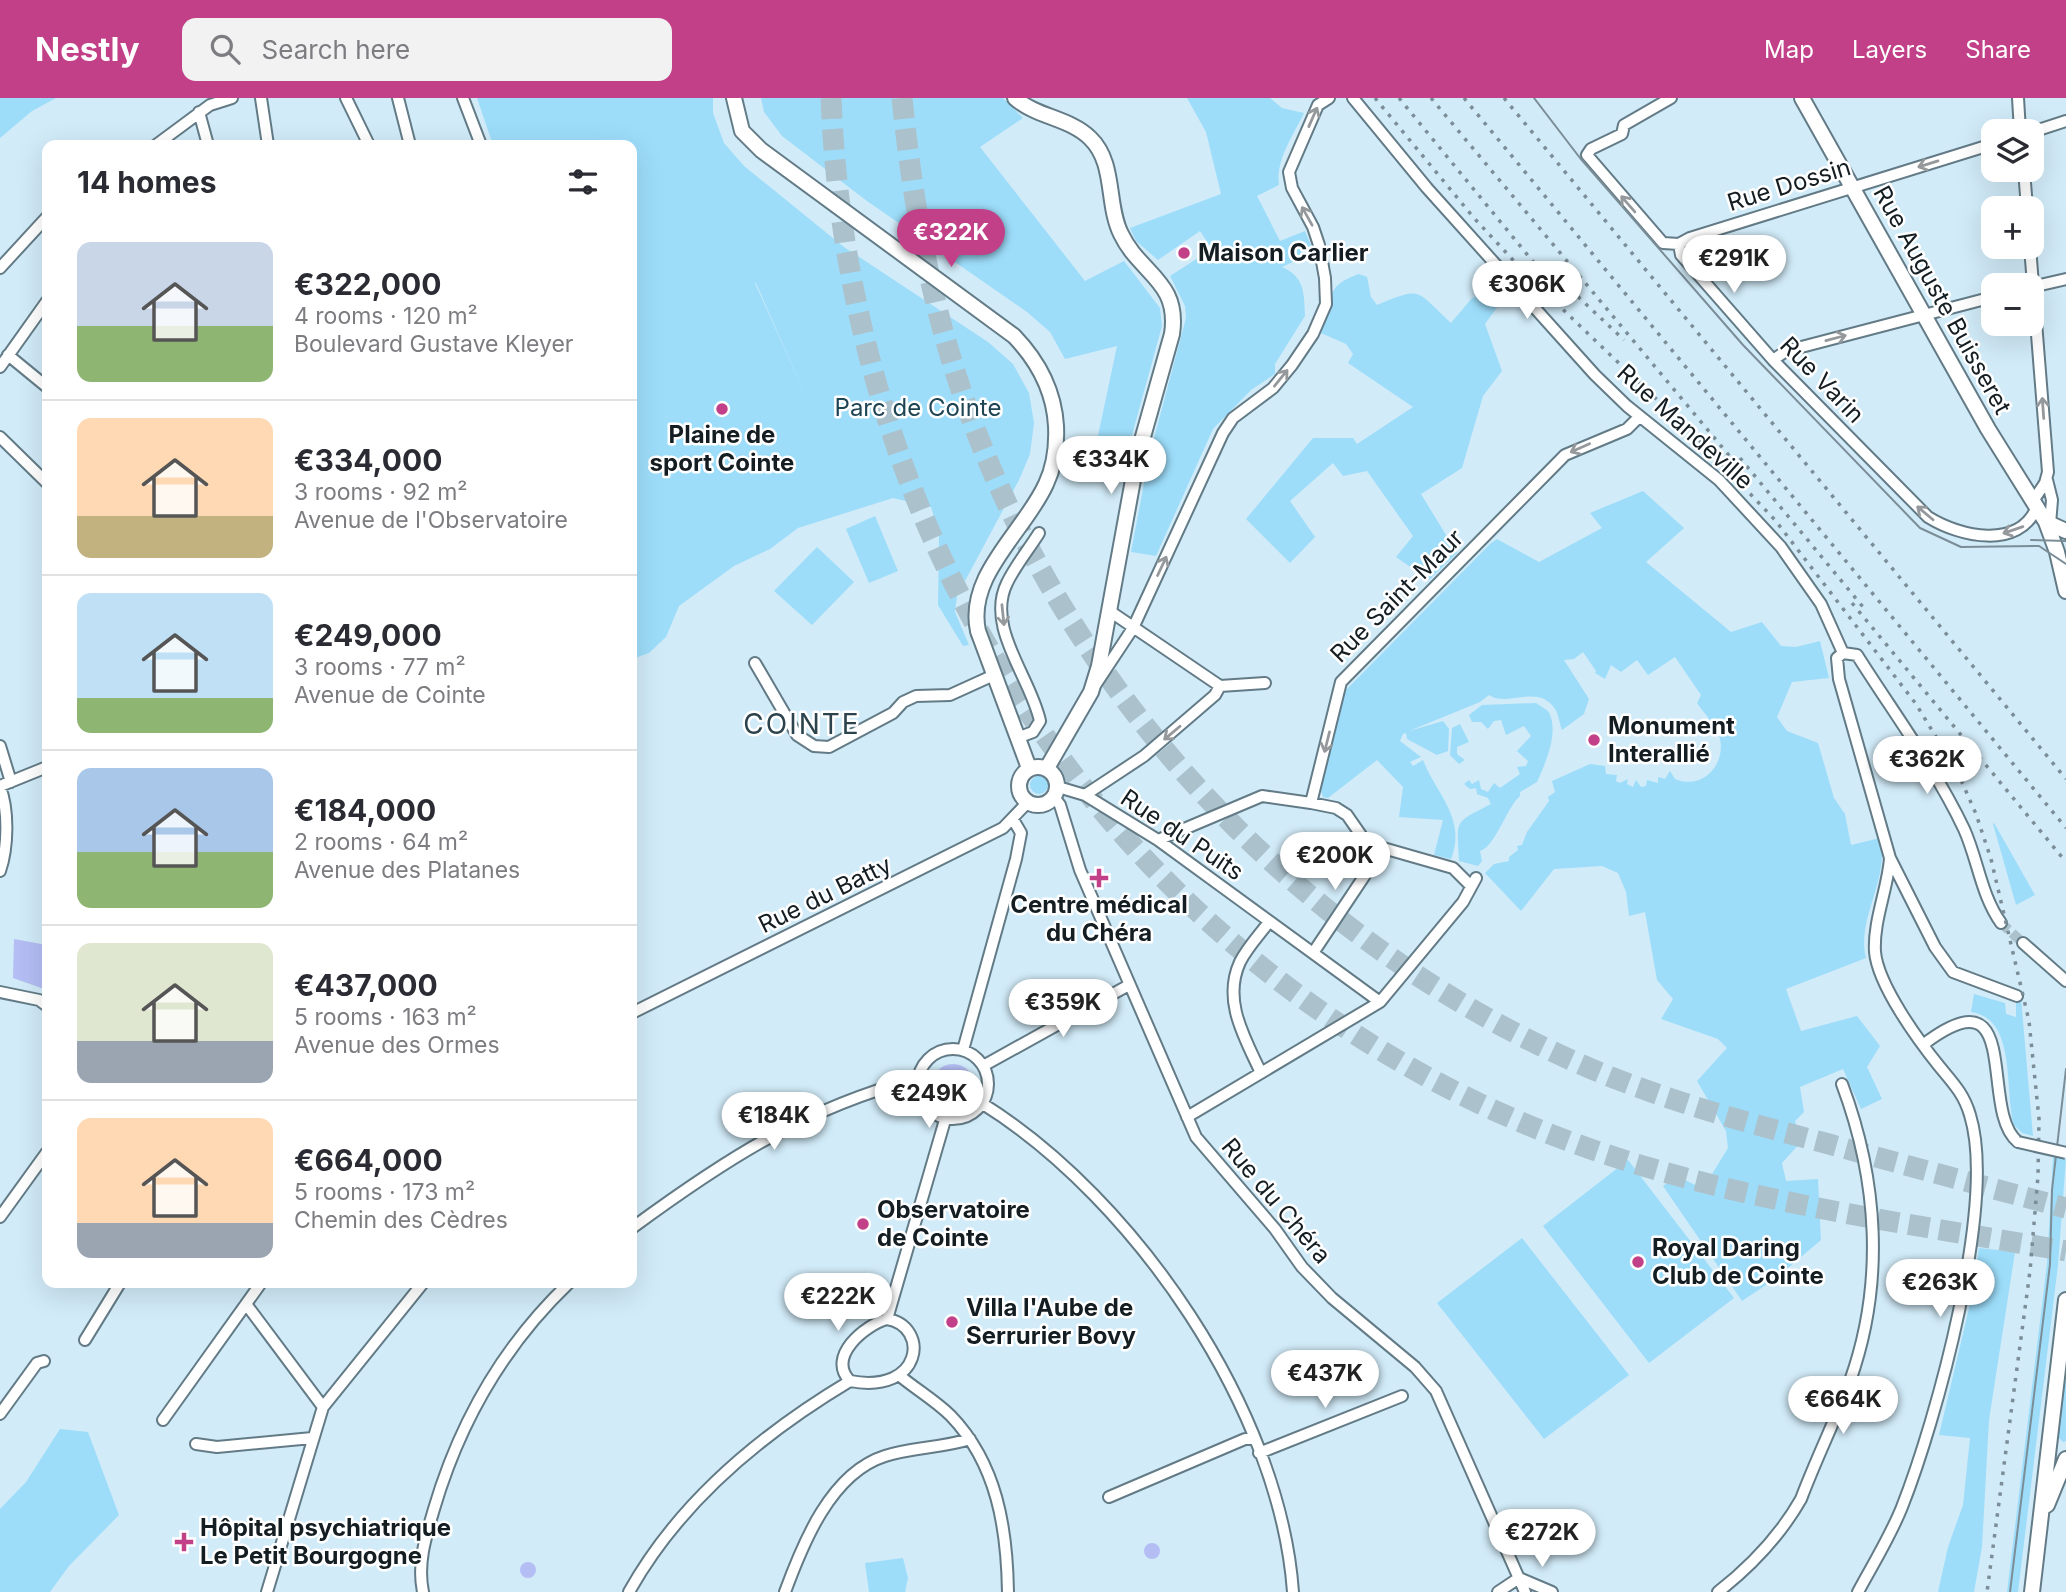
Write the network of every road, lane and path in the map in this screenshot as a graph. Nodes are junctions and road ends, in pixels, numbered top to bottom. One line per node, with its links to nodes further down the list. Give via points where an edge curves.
1 (232, 98): 13 (street)
2 (261, 98): 19 (street)
3 (346, 98): 20 (street)
4 (398, 98): 21 (street)
5 (463, 98): 22 (street)
6 (734, 98): 46 (street, via 742,131 761,150 1014,336 1045,378 1055,412 1057,445 1052,469 1040,496)
7 (1015, 98): 49 (street, via 1079,130 1098,146 1107,167 1119,231 1172,303 1172,334 1137,458)
8 (1329, 98): 50 (street, one-way to 8, via 1223,433 1233,418 1273,388 1322,316 1326,293 1323,263 1289,172 1318,105)
9 (1353, 98): 38 (street, Rue Mandeville, via 1595,375)
10 (1671, 98): 26 (street, one-way to 10, via 1663,243 1589,158 1591,149 1622,134 1624,125)
11 (1802, 98): 24 (street, Rue Auguste Buisseret)
12 (2018, 98): 14 (street)
13 (199, 112): 17 (street); 18 (street)
14 (2020, 119)
15 (2066, 121): 16 (street)
16 (2044, 128)
17 (163, 140)
18 (207, 140)
19 (267, 140)
20 (367, 140)
21 (409, 140)
22 (479, 140)
23 (1981, 148): 24 (street, Rue Dossin, one-way to 24)
24 (1853, 187): 26 (street, Rue Dossin); 32 (street, Rue Auguste Buisseret)
25 (42, 222): 27 (street)
26 (1679, 244): 35 (street, Rue Varin, via 1681,255)
27 (0, 268)
28 (2066, 279): 29 (street)
29 (2044, 284)
30 (1981, 300): 32 (street)
31 (42, 311): 34 (street)
32 (1925, 314): 35 (street, one-way to 32, via 1786,351); 42 (street, Rue Auguste Buisseret)
33 (2037, 336): 41 (street, one-way to 33)
34 (8, 355): 36 (street); 37 (street)
35 (1773, 360): 42 (street, Rue Varin, one-way to 35, via 2029,523 2007,533 1964,534 1937,523)
36 (0, 367)
37 (42, 383)
38 (1639, 416): 51 (street, Rue Mandeville, via 1719,480 1781,547 1821,604); 66 (street, Rue Saint-Maur, one-way to 66, via 1621,433 1565,455 1341,682)
39 (0, 437): 40 (street)
40 (42, 478)
41 (2047, 480): 42 (street, Rue Varin); 43 (street, via 2052,500)
42 (2035, 504): 43 (street, Rue Auguste Buisseret)
43 (2048, 523): 44 (street); 48 (street, Rue Auguste Buisseret)
44 (2066, 531)
45 (1039, 533): 47 (street)
46 (989, 573): 47 (street); 53 (street, via 976,601 975,620)
47 (1007, 583): 57 (street, one-way to 57, via 1001,611 1005,630 1040,721 1033,732)
48 (2066, 591)
49 (1111, 612): 50 (street); 56 (street)
50 (1133, 628): 55 (street); 56 (street)
51 (1843, 653): 70 (street, via 1837,658 1839,679); 73 (street, Rue Mandeville, via 1857,655 1951,804)
52 (755, 663): 53 (street, via 797,735 814,746 829,747 916,696 950,695)
53 (994, 675): 57 (street)
54 (1265, 683): 55 (street)
55 (1220, 686): 64 (street, one-way to 64, via 1144,756)
56 (1091, 692): 60 (street)
57 (1017, 738): 59 (street)
58 (0, 746): 62 (street)
59 (1029, 768): 60 (street); 65 (street, via 1018,783)
60 (1047, 768): 63 (street, via 1056,777)
61 (42, 769): 62 (street)
62 (4, 785): 71 (street, via 5,844)
63 (1056, 792): 64 (street, Rue du Puits); 65 (street, via 1043,804); 77 (street, Rue du Chéra, via 1080,870)
64 (1084, 795): 68 (street, Rue du Puits)
65 (1028, 802): 67 (street, Rue du Batty)
66 (1311, 803): 68 (street, via 1262,796); 69 (street, via 1336,808 1363,838)
67 (1013, 821): 82 (street, Rue du Batty); 84 (street, via 1021,833 1016,859)
68 (1158, 840): 72 (street, Rue du Puits)
69 (1382, 848): 75 (street); 81 (street, via 1453,868 1474,882 1463,902)
70 (1891, 858): 79 (street, via 1948,967 1968,980); 83 (street, via 1875,946 1877,962 1901,1011)
71 (0, 871)
72 (1269, 922): 75 (street, Rue du Puits); 86 (street, via 1240,961 1233,982 1236,1012)
73 (2001, 923)
74 (2023, 943): 76 (street)
75 (1313, 953): 81 (street, Rue du Puits)
76 (2066, 982)
77 (1129, 985): 85 (street); 90 (street, Rue du Chéra)
78 (0, 992): 80 (street)
79 (2017, 996)
80 (42, 1002)
81 (1380, 1002): 86 (street)
82 (637, 1011)
83 (1924, 1044): 92 (street, bridge, via 1961,1024 1988,1032 2003,1119 2010,1135 2018,1142); 132 (street, via 1958,1086 1970,1113 1978,1161 1974,1217 1949,1352 1919,1459 1888,1538)
84 (963, 1050): 85 (street); 87 (street, via 937,1052)
85 (984, 1066): 89 (street, via 988,1085)
86 (1261, 1073): 90 (street)
87 (918, 1078): 91 (street, via 920,1100 926,1109); 95 (street, via 788,1126 718,1165)
88 (1842, 1084): 131 (street, via 1859,1128 1875,1244 1856,1359 1793,1515)
89 (983, 1104): 91 (street, via 967,1117); 114 (street, via 1039,1145 1116,1217 1191,1317)
90 (1187, 1117): 121 (street, Rue du Chéra, via 1209,1155 1251,1200 1302,1268 1436,1391)
91 (945, 1119): 102 (street)
92 (2066, 1153)
93 (42, 1159): 94 (street)
94 (0, 1217)
95 (637, 1224)
96 (117, 1288): 103 (street)
97 (257, 1288): 101 (street)
98 (419, 1288): 108 (street)
99 (564, 1288): 123 (street, via 502,1358 461,1434 421,1552)
100 (2066, 1300): 111 (street)
101 (246, 1304): 108 (street); 110 (street)
102 (887, 1319): 105 (street, via 901,1324 912,1342 912,1362); 106 (street, via 863,1331 849,1345 844,1364)
103 (85, 1340)
104 (44, 1361): 109 (street, via 37,1363)
105 (900, 1376): 106 (street, via 878,1383); 113 (street, via 950,1415)
106 (850, 1381): 124 (street, via 770,1433 737,1462 653,1552)
107 (1402, 1396): 117 (street)
108 (323, 1408): 112 (street)
109 (0, 1414)
110 (163, 1420)
111 (2050, 1426): 116 (street, via 2054,1445); 120 (street)
112 (312, 1438): 115 (street, via 217,1447); 122 (street)
113 (970, 1439): 125 (street, via 892,1454 856,1472 822,1512); 126 (street, via 988,1471 1000,1512)
114 (1254, 1439): 117 (street); 119 (street)
115 (195, 1444)
116 (2066, 1451)
117 (1259, 1453): 127 (street, via 1282,1523)
118 (2066, 1459): 120 (street)
119 (1109, 1497)
120 (2040, 1526): 133 (street)
121 (1519, 1578): 128 (street); 129 (street, Rue du Chéra); 130 (street)
122 (267, 1592)
123 (423, 1592)
124 (629, 1592)
125 (785, 1592)
126 (1008, 1592)
127 (1293, 1592)
128 (1498, 1592)
129 (1525, 1592)
130 (1552, 1592)
131 (1718, 1592)
132 (1858, 1592)
133 (2032, 1592)

